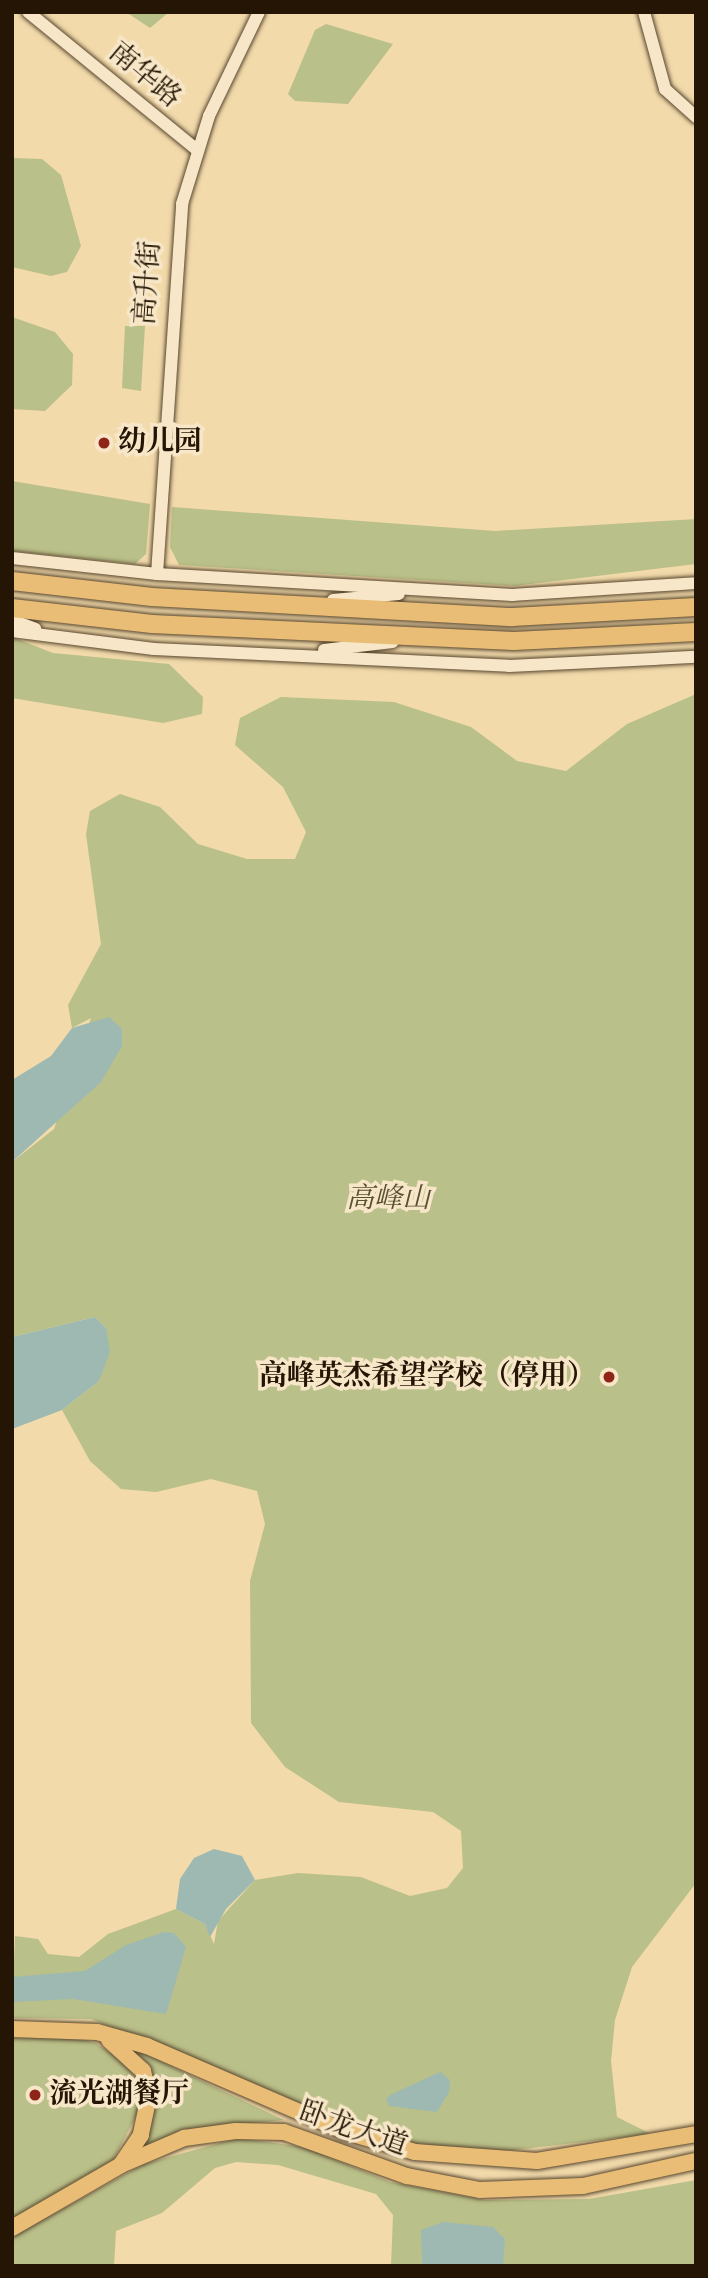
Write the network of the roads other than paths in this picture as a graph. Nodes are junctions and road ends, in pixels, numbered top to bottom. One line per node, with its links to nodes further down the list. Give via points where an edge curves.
1 (28, 12): 5 (street, 南华路)
2 (259, 12): 5 (street, 高升街)
3 (644, 12): 4 (street, via 665,89)
4 (696, 117)
5 (197, 150): 7 (street, 高升街, via 176,240)
6 (12, 558): 7 (street)
7 (157, 573): 10 (street)
8 (12, 581): 11 (highway, via 152,597)
9 (696, 583): 10 (street, via 512,595)
10 (438, 591): 11 (street)
11 (297, 604): 12 (highway, via 512,617)
12 (696, 607)
13 (12, 608): 17 (highway, via 152,624)
14 (12, 620): 18 (street)
15 (12, 631): 18 (street)
16 (696, 632): 17 (highway, via 514,641)
17 (440, 637): 19 (street)
18 (60, 640): 19 (street)
19 (289, 653): 20 (street, via 509,666)
20 (696, 656)
21 (12, 2029): 22 (main road, 卧龙大道)
22 (97, 2032): 23 (main road, 卧龙大道, via 147,2046 343,2131 415,2152 537,2161); 25 (main road, via 143,2071 149,2096 144,2126)
23 (696, 2134)
24 (696, 2161): 25 (main road, 卧龙大道, via 583,2186 480,2190 407,2176 284,2132 236,2130 184,2138)
25 (121, 2165): 26 (main road, 卧龙大道)
26 (12, 2228)

